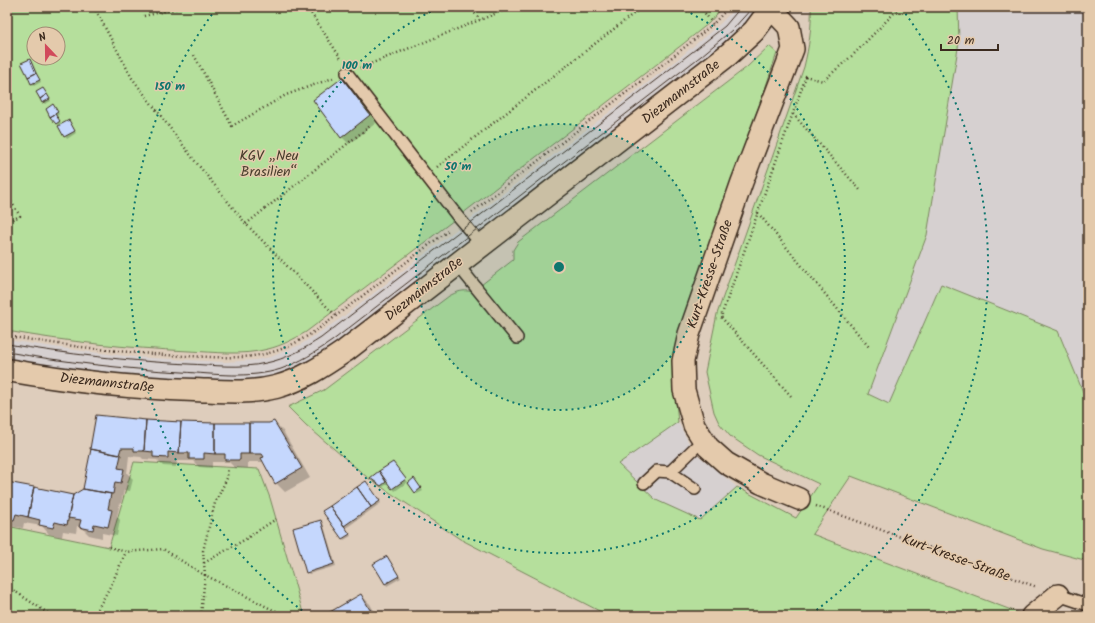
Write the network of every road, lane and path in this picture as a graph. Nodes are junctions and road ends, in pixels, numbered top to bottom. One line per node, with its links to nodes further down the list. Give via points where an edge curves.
1 (94, 7): 26 (path, via 132,78)
2 (183, 7): 11 (path)
3 (307, 7): 16 (path, via 345,63)
4 (470, 7): 12 (path)
5 (512, 7): 12 (path)
6 (642, 7): 20 (path)
7 (700, 7): 13 (path)
8 (729, 7): 13 (path)
9 (900, 7): 17 (path, via 854,54 823,81)
10 (771, 8): 15 (street, Kurt-Kresse-Straße, via 789,28 794,49); 27 (street, Diezmannstraße, via 754,31 729,54)
11 (144, 16)
12 (480, 20): 16 (path)
13 (713, 24): 24 (path)
14 (194, 55): 16 (path, via 232,126 286,95)
15 (785, 70): 17 (path); 35 (street, Kurt-Kresse-Straße, via 742,182 689,334 683,361 684,390 694,425)
16 (347, 73): 19 (lane)
17 (806, 76): 18 (path)
18 (793, 113): 21 (path); 23 (path)
19 (380, 118): 20 (lane); 26 (path)
20 (426, 176): 24 (lane)
21 (861, 191)
22 (7, 195): 25 (path, via 20,216)
23 (758, 213): 32 (path); 34 (path, via 721,317)
24 (461, 220): 27 (lane); 29 (path)
25 (7, 222)
26 (246, 224): 29 (path)
27 (482, 244): 28 (street, Diezmannstraße)
28 (458, 264): 31 (lane); 33 (street, Diezmannstraße, via 323,366 305,377 275,387 237,391 168,389 113,385)
29 (336, 316): 30 (path, via 313,333 284,348 247,356 134,353)
30 (7, 336)
31 (517, 338)
32 (869, 347)
33 (7, 370)
34 (791, 396)
35 (703, 440): 37 (lane); 40 (street, Kurt-Kresse-Straße, via 726,463 761,483)
36 (228, 468): 45 (path, via 228,478 215,503 203,551)
37 (670, 472): 38 (lane, via 658,472); 39 (lane)
38 (644, 483)
39 (695, 489)
40 (799, 499)
41 (825, 510): 48 (path, Kurt-Kresse-Straße)
42 (276, 519): 45 (path)
43 (109, 547): 44 (path)
44 (126, 552): 46 (path, via 163,549); 52 (path)
45 (204, 563): 46 (path)
46 (205, 575): 50 (path, via 273,610 289,615); 53 (path)
47 (7, 586): 51 (path)
48 (1058, 595): 49 (lane); 54 (street)
49 (1088, 604)
50 (303, 613)
51 (52, 616)
52 (94, 616)
53 (201, 616)
54 (1032, 616)

